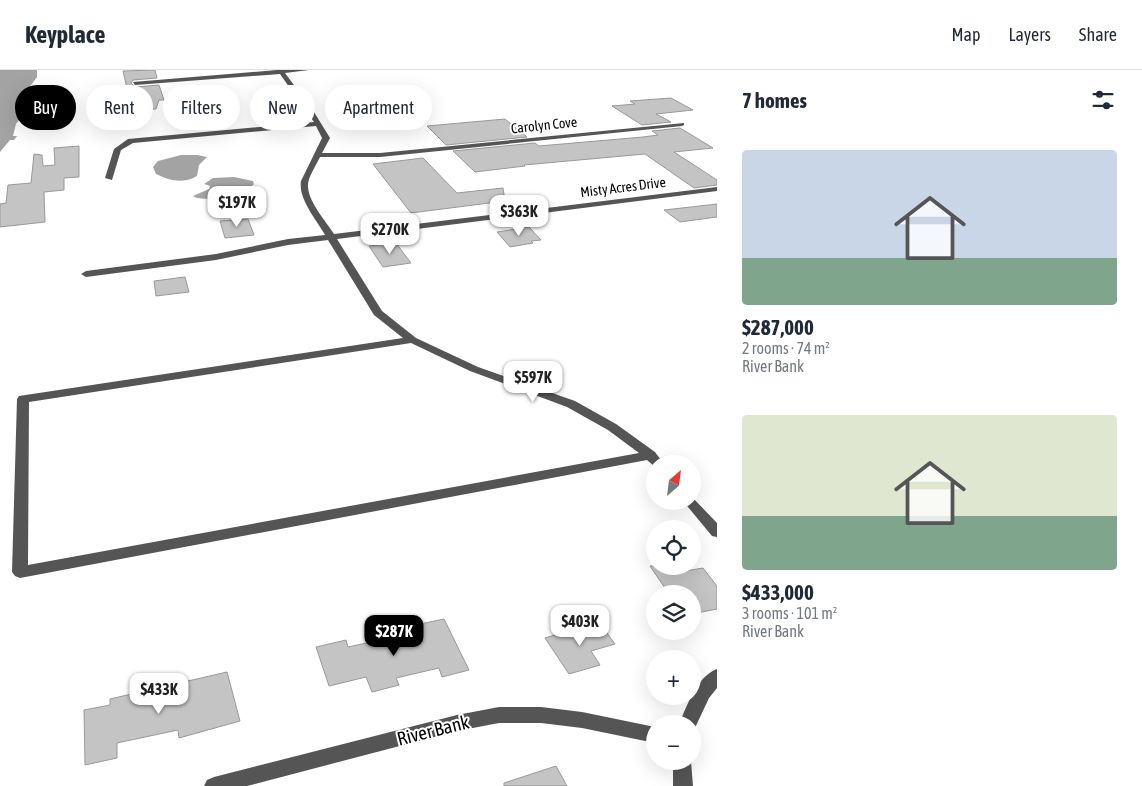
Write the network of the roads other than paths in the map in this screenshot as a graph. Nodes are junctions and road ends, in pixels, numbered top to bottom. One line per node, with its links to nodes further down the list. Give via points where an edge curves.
1 (306, 70): 2 (street)
2 (281, 71): 3 (street); 4 (street)
3 (135, 83)
4 (319, 124): 6 (street, via 326,138); 7 (street, via 131,141 118,149)
5 (682, 124): 6 (street, Carolyn Cove, via 380,155)
6 (320, 154): 9 (street, via 310,169 304,188)
7 (109, 178)
8 (717, 189): 9 (street, Misty Acres Drive)
9 (330, 237): 10 (street, Misty Acres Drive, via 216,257); 11 (street, via 378,313)
10 (86, 274)
11 (412, 340): 12 (street, via 474,369 571,404 612,427); 13 (street, via 23,399 20,572)
12 (649, 455)
13 (646, 460)
14 (698, 510): 15 (street)
15 (717, 532)
16 (717, 676): 17 (street, via 702,693)
17 (692, 715)
18 (646, 733): 20 (street, River Bank, via 582,720 499,715)
19 (682, 770): 21 (street)
20 (214, 786)
21 (683, 786)

